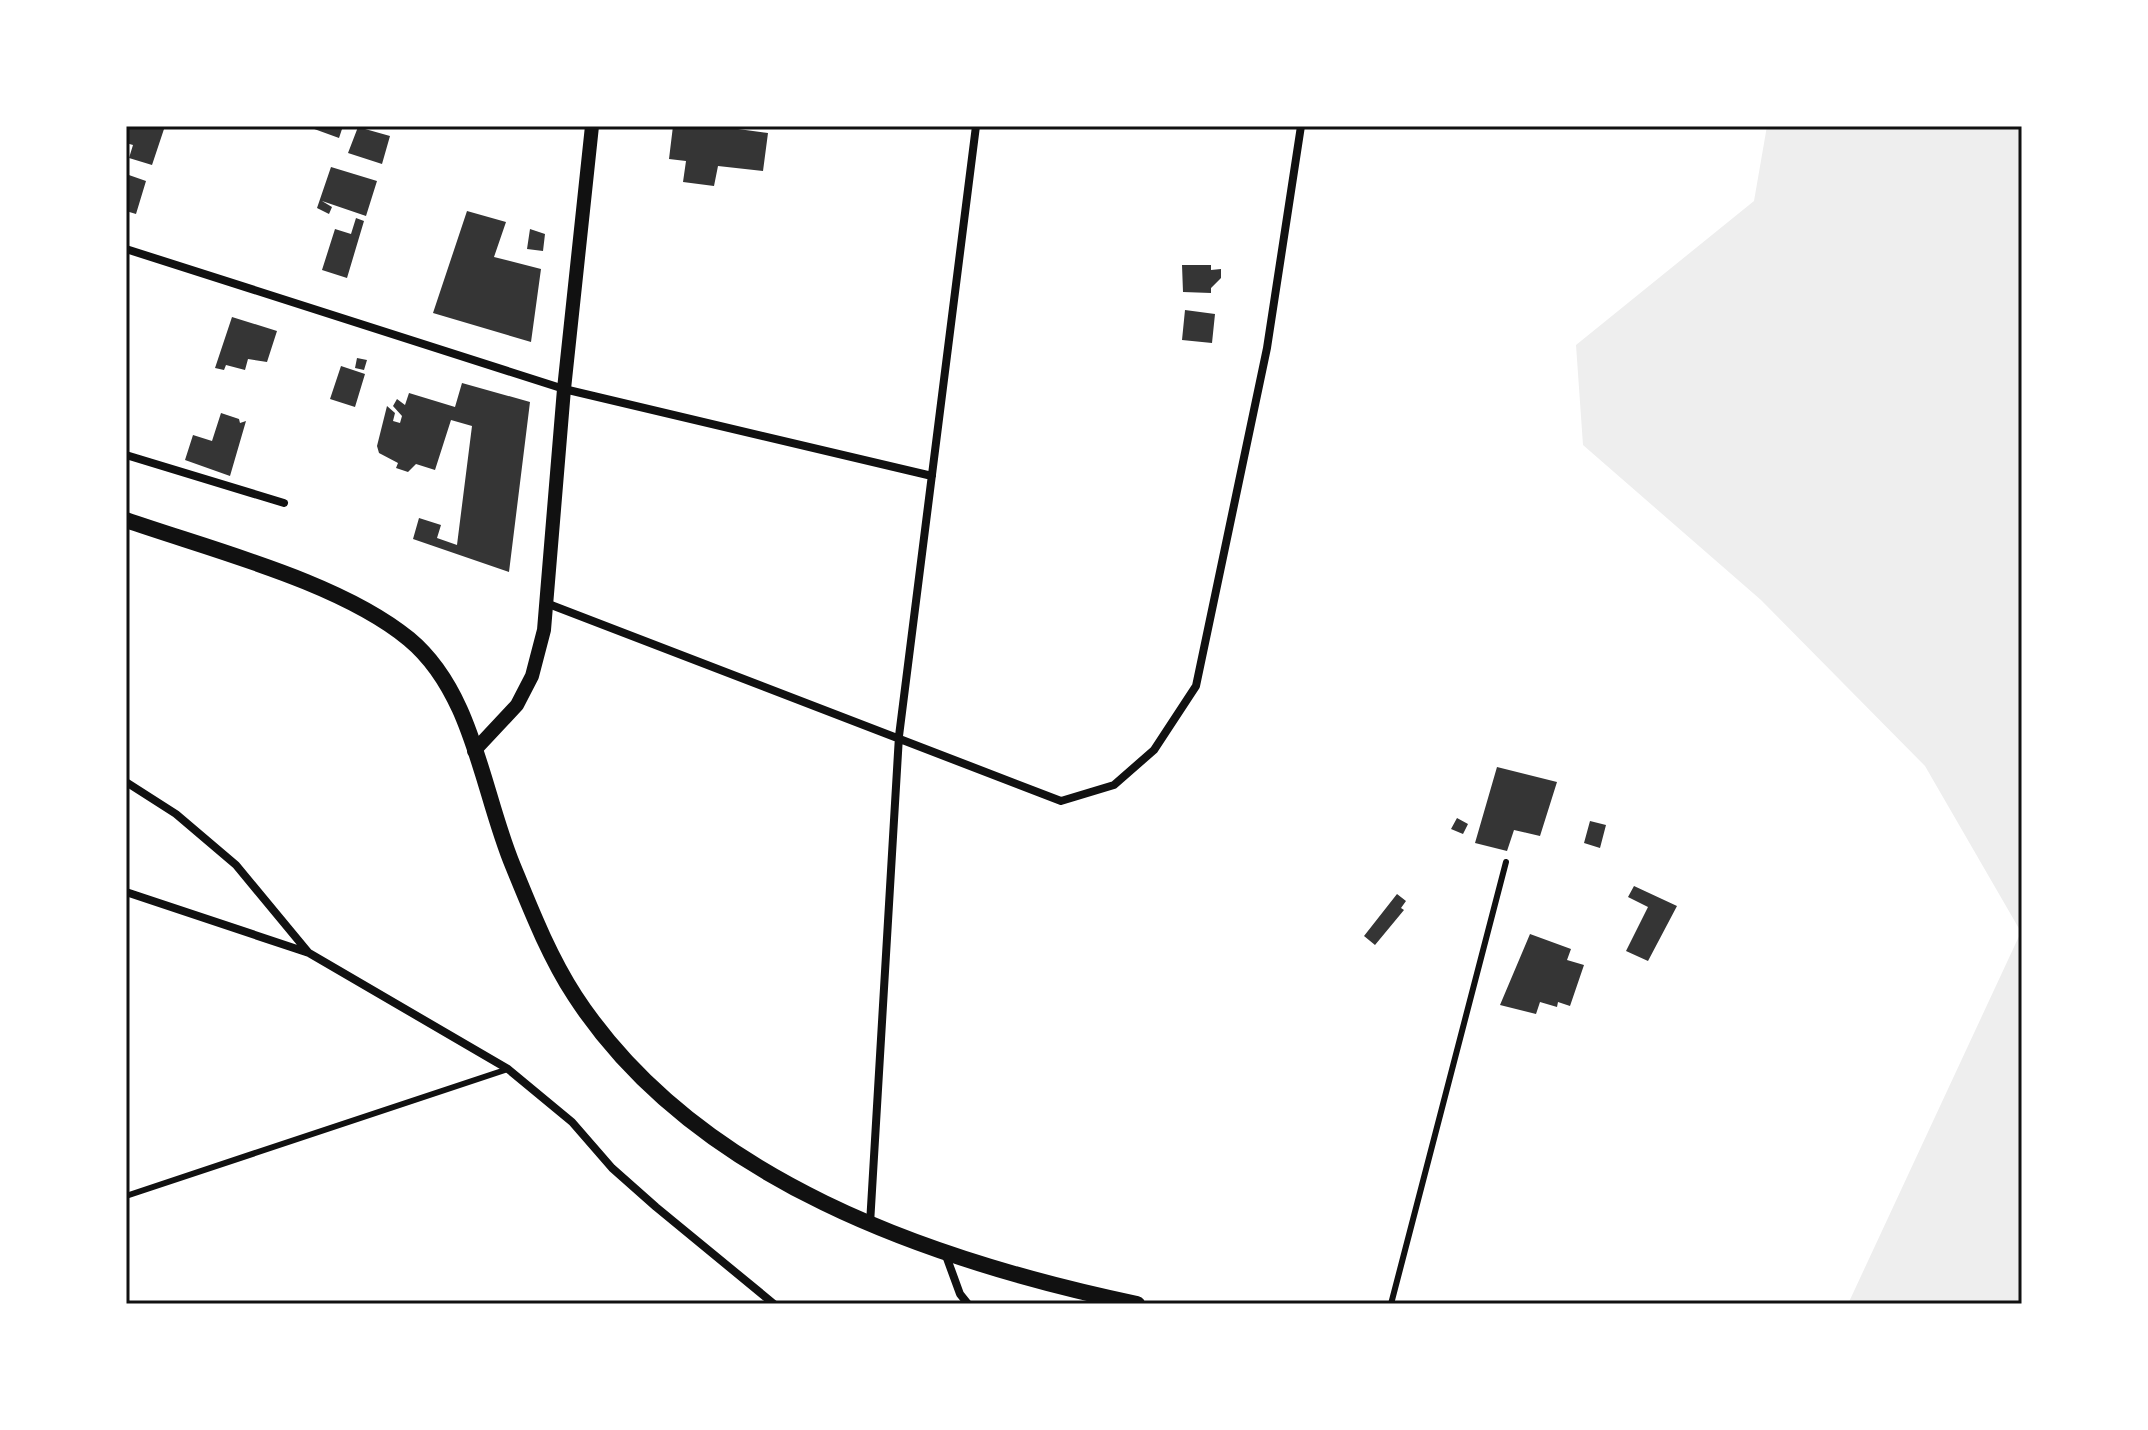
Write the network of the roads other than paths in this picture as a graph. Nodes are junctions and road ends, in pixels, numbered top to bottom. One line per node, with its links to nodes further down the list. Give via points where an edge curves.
1 (592, 126): 5 (street)
2 (976, 126): 7 (street)
3 (1301, 126): 11 (street, via 1267,348 1196,686 1188,699 1154,750 1114,785 1061,801)
4 (126, 249): 5 (street)
5 (564, 389): 7 (street); 10 (street)
6 (126, 455): 8 (street)
7 (932, 476): 11 (street)
8 (284, 503)
9 (126, 520): 12 (main road, via 338,595 380,618 437,668)
10 (546, 603): 11 (street); 12 (street, via 532,676 517,705)
11 (899, 736): 19 (street)
12 (474, 751): 19 (main road, via 500,836 541,932 574,995 608,1041 654,1091 736,1153)
13 (126, 782): 16 (street, via 176,814 236,865)
14 (1506, 862): 24 (lane)
15 (126, 892): 16 (street)
16 (309, 953): 17 (street)
17 (508, 1069): 18 (lane); 21 (street, via 572,1122 656,1207)
18 (126, 1196)
19 (870, 1224): 20 (main road)
20 (945, 1252): 22 (street); 23 (main road)
21 (774, 1304)
22 (968, 1304)
23 (1137, 1304)
24 (1391, 1304)

